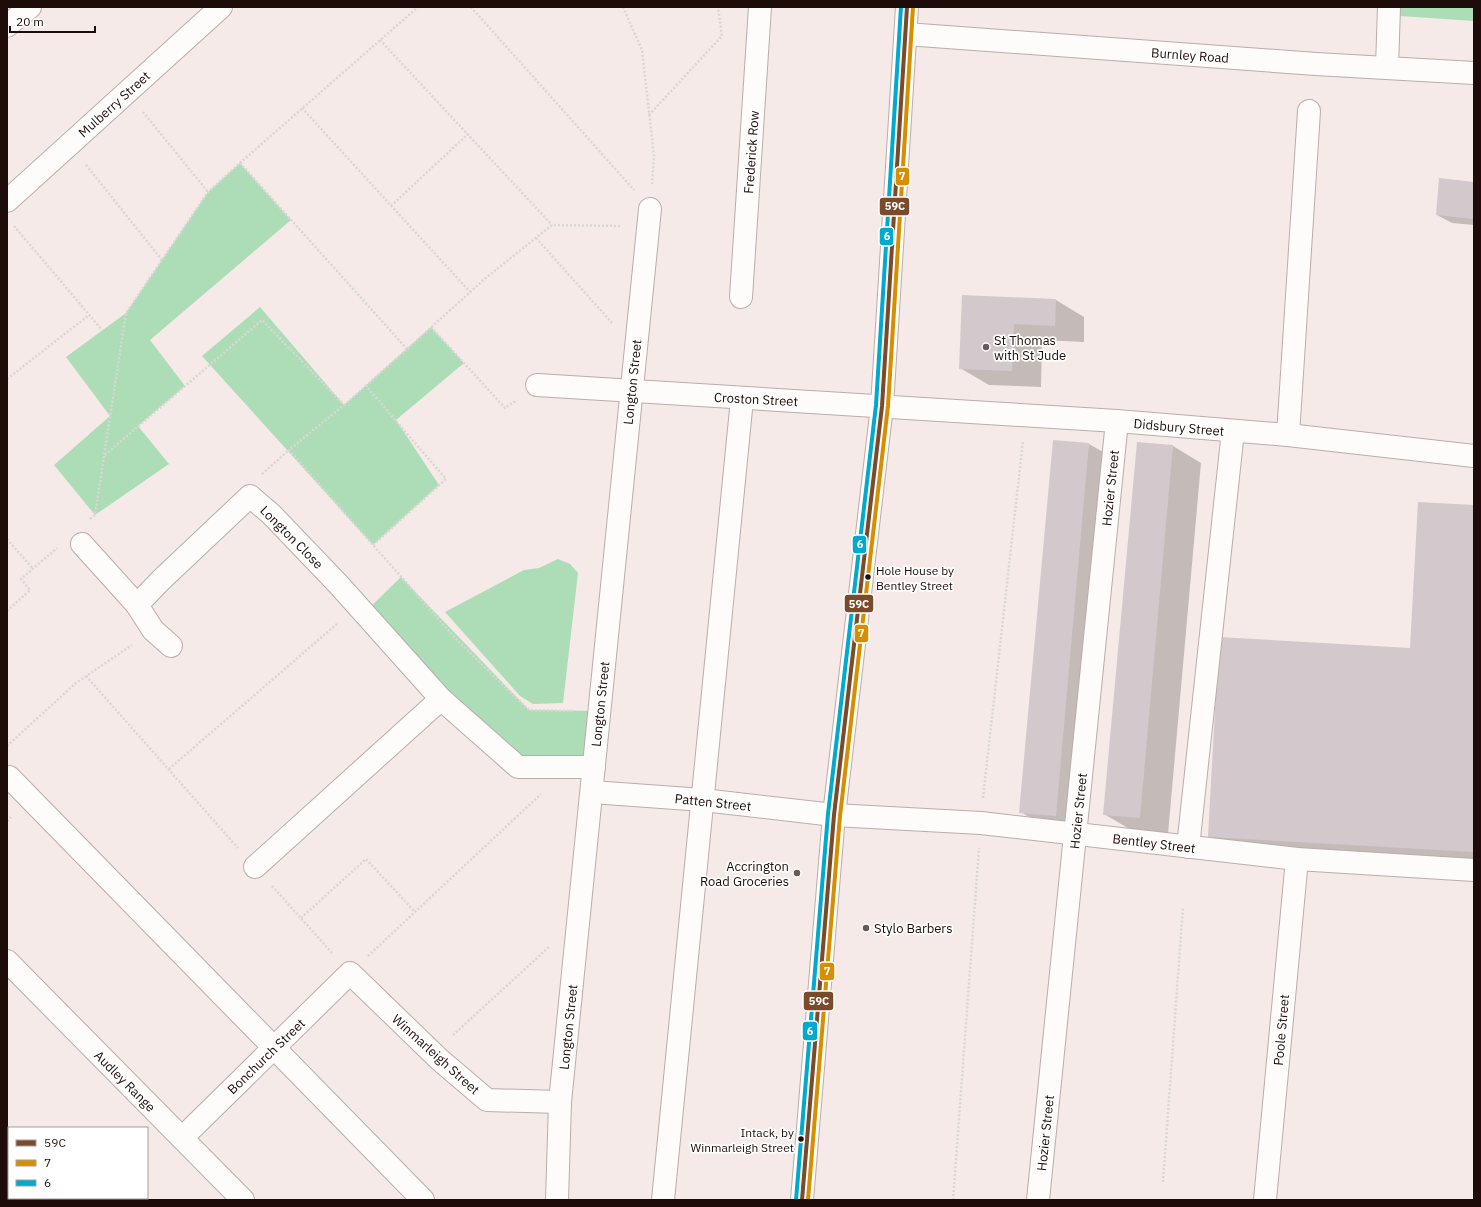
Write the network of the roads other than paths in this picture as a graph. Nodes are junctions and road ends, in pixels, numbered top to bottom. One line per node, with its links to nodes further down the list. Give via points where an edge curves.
1 (30, 7): 6 (street)
2 (221, 7): 11 (street, Mulberry Street)
3 (760, 7): 13 (street, Frederick Row)
4 (907, 7): 7 (street)
5 (1388, 7): 8 (street)
6 (7, 26)
7 (906, 34): 8 (street, Burnley Road); 17 (street)
8 (1387, 67): 9 (street, Burnley Road)
9 (1474, 73)
10 (1309, 111): 20 (street)
11 (7, 201)
12 (650, 217): 15 (street, Longton Street)
13 (741, 297)
14 (537, 385): 15 (street, Croston Street)
15 (630, 392): 16 (street, Croston Street); 26 (street, Longton Street)
16 (742, 399): 17 (street, Croston Street); 29 (street)
17 (882, 406): 18 (street, Didsbury Street); 30 (street)
18 (1117, 421): 19 (street, Didsbury Street); 31 (street, Hozier Street)
19 (1233, 431): 20 (street, Didsbury Street); 32 (street)
20 (1288, 435): 21 (street, Didsbury Street)
21 (1474, 456)
22 (72, 544): 23 (street)
23 (137, 605): 24 (street, via 153,630); 25 (street, Longton Close, via 250,496 271,514 358,606)
24 (171, 646)
25 (441, 699): 26 (street, Longton Close, via 518,767); 34 (street)
26 (594, 767): 28 (street, Longton Street)
27 (9, 777): 38 (street)
28 (592, 792): 29 (street, Patten Street); 39 (street, Longton Street)
29 (703, 800): 30 (street, Patten Street); 44 (street)
30 (834, 814): 31 (street, Bentley Street, via 981,823); 45 (street)
31 (1076, 834): 32 (street, Bentley Street); 46 (street, Hozier Street)
32 (1188, 847): 33 (street, Bentley Street)
33 (1297, 859): 35 (street, Bentley Street); 47 (street, Poole Street)
34 (255, 867)
35 (1474, 870)
36 (7, 962): 40 (street, Audley Range)
37 (350, 973): 38 (street, Bonchurch Street); 39 (street, Winmarleigh Street, via 433,1053 488,1100)
38 (275, 1048): 40 (street, Bonchurch Street); 42 (street)
39 (560, 1102): 43 (street, Longton Street)
40 (182, 1138): 41 (street, Audley Range)
41 (243, 1200)
42 (422, 1200)
43 (560, 1200)
44 (663, 1200)
45 (802, 1200)
46 (1038, 1200)
47 (1265, 1200)

